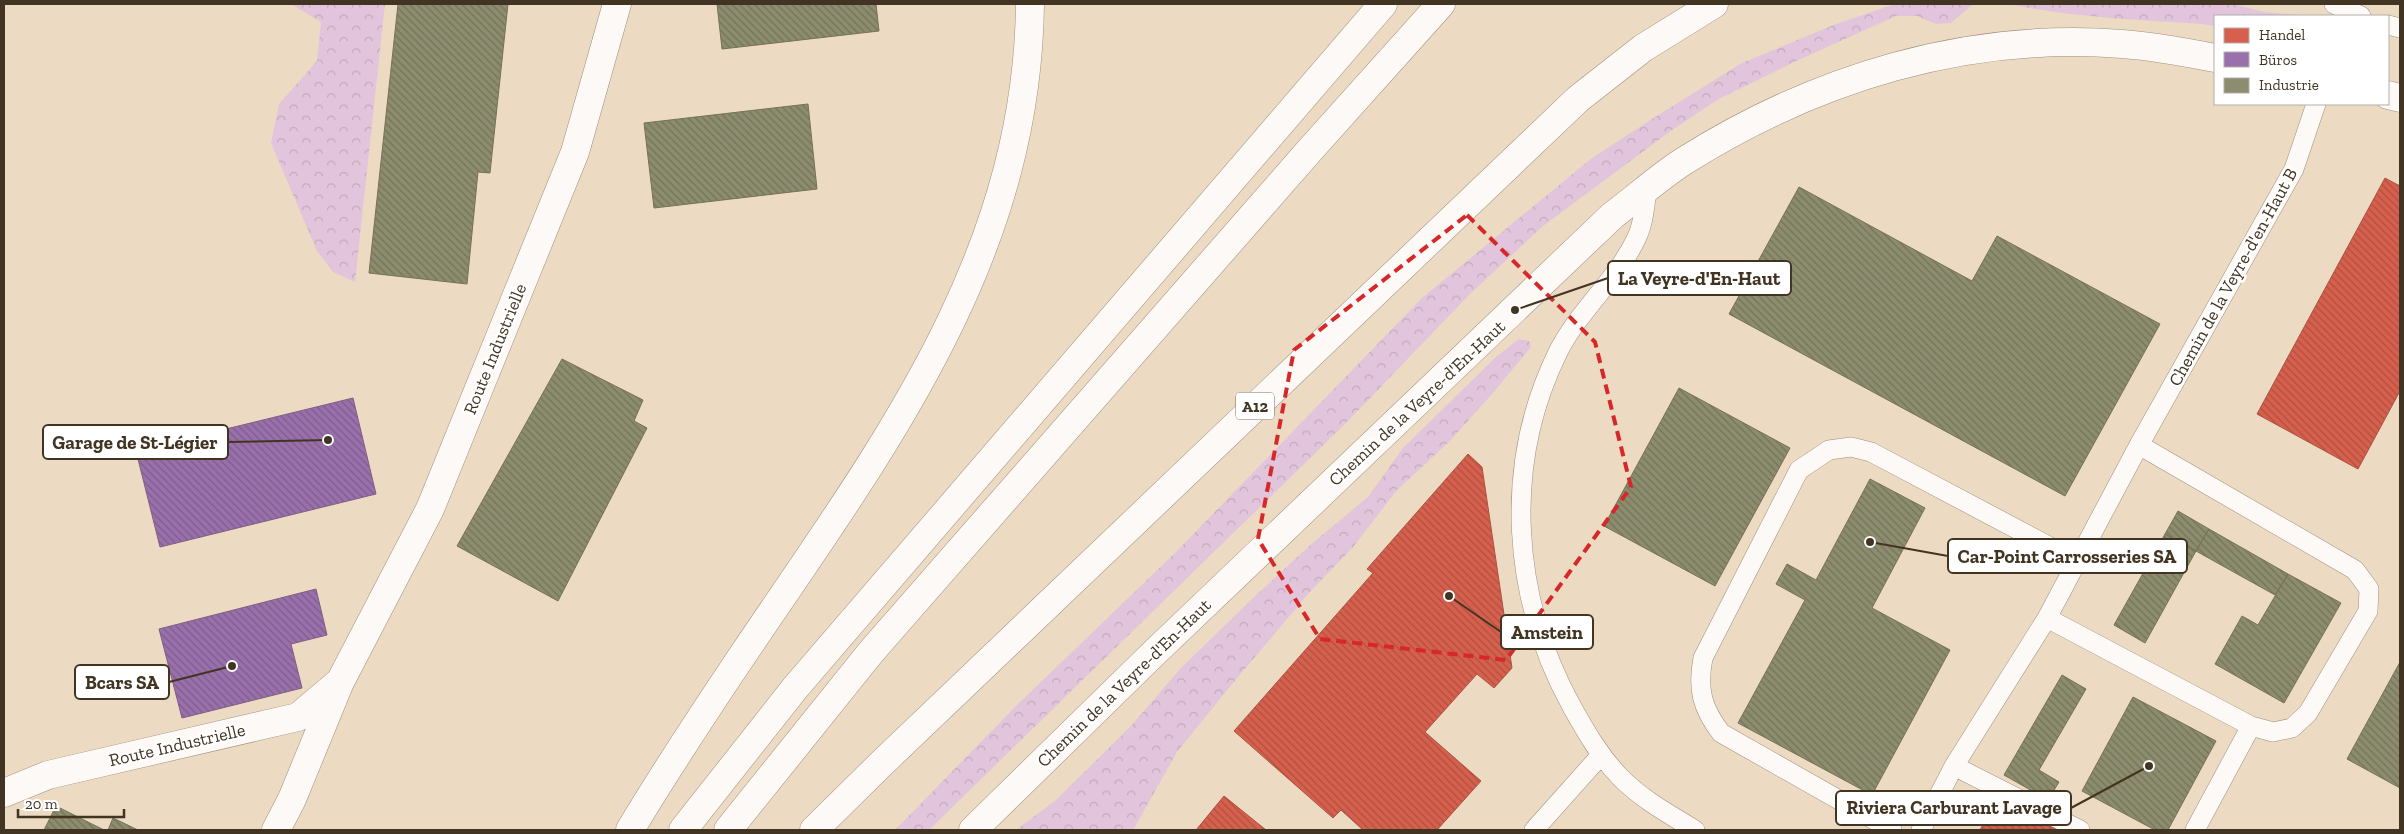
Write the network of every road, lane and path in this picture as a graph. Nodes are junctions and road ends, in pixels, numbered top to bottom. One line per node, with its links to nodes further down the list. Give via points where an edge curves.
1 (617, 4): 14 (main road, Route Industrielle, via 575,152 438,490)
2 (1030, 4): 20 (main road, via 1026,80 1017,133 994,219 959,306 889,437 842,511 743,653)
3 (1383, 4): 21 (main road, via 795,688)
4 (1441, 4): 22 (main road, via 871,652)
5 (1714, 4): 23 (main road, A12, via 1643,48 1560,116)
6 (2334, 4): 7 (lane)
7 (2359, 15)
8 (2214, 58): 10 (main road, Chemin de la Veyre-d'En-Haut, via 2122,44 2082,42 2000,46 1919,59 1877,70 1795,101 1691,157)
9 (2316, 105): 11 (lane, Chemin de la Veyre-d'en-Haut B, via 2294,169)
10 (1647, 189): 16 (lane, via 1638,236 1560,349 1545,380 1525,460 1521,498 1523,564 1541,639 1558,681); 24 (main road, Chemin de la Veyre-d'En-Haut, via 1612,216)
11 (2139, 445): 12 (lane, Chemin de la Veyre-d'en-Haut B); 15 (lane, via 2356,570 2369,589 2368,611 2308,713 2292,728 2273,732)
12 (2077, 560): 13 (lane, Chemin de la Veyre-d'en-Haut B); 27 (lane, via 1871,452 1851,447 1829,450 1800,470 1703,658 1699,679 1703,702 1708,716 1721,733)
13 (2047, 618): 15 (lane); 17 (lane, Chemin de la Veyre-d'en-Haut B)
14 (340, 682): 18 (main road, Route Industrielle, via 298,717 48,775); 19 (main road, Route Industrielle)
15 (2251, 726): 30 (lane)
16 (1601, 755): 25 (lane); 26 (lane, via 1645,800)
17 (1954, 766): 28 (lane, Chemin de la Veyre-d'en-Haut B); 29 (lane)
18 (4, 793)
19 (276, 830)
20 (630, 830)
21 (683, 830)
22 (728, 830)
23 (814, 830)
24 (973, 830)
25 (1534, 830)
26 (1695, 830)
27 (1892, 830)
28 (1921, 830)
29 (2080, 830)
30 (2195, 830)

